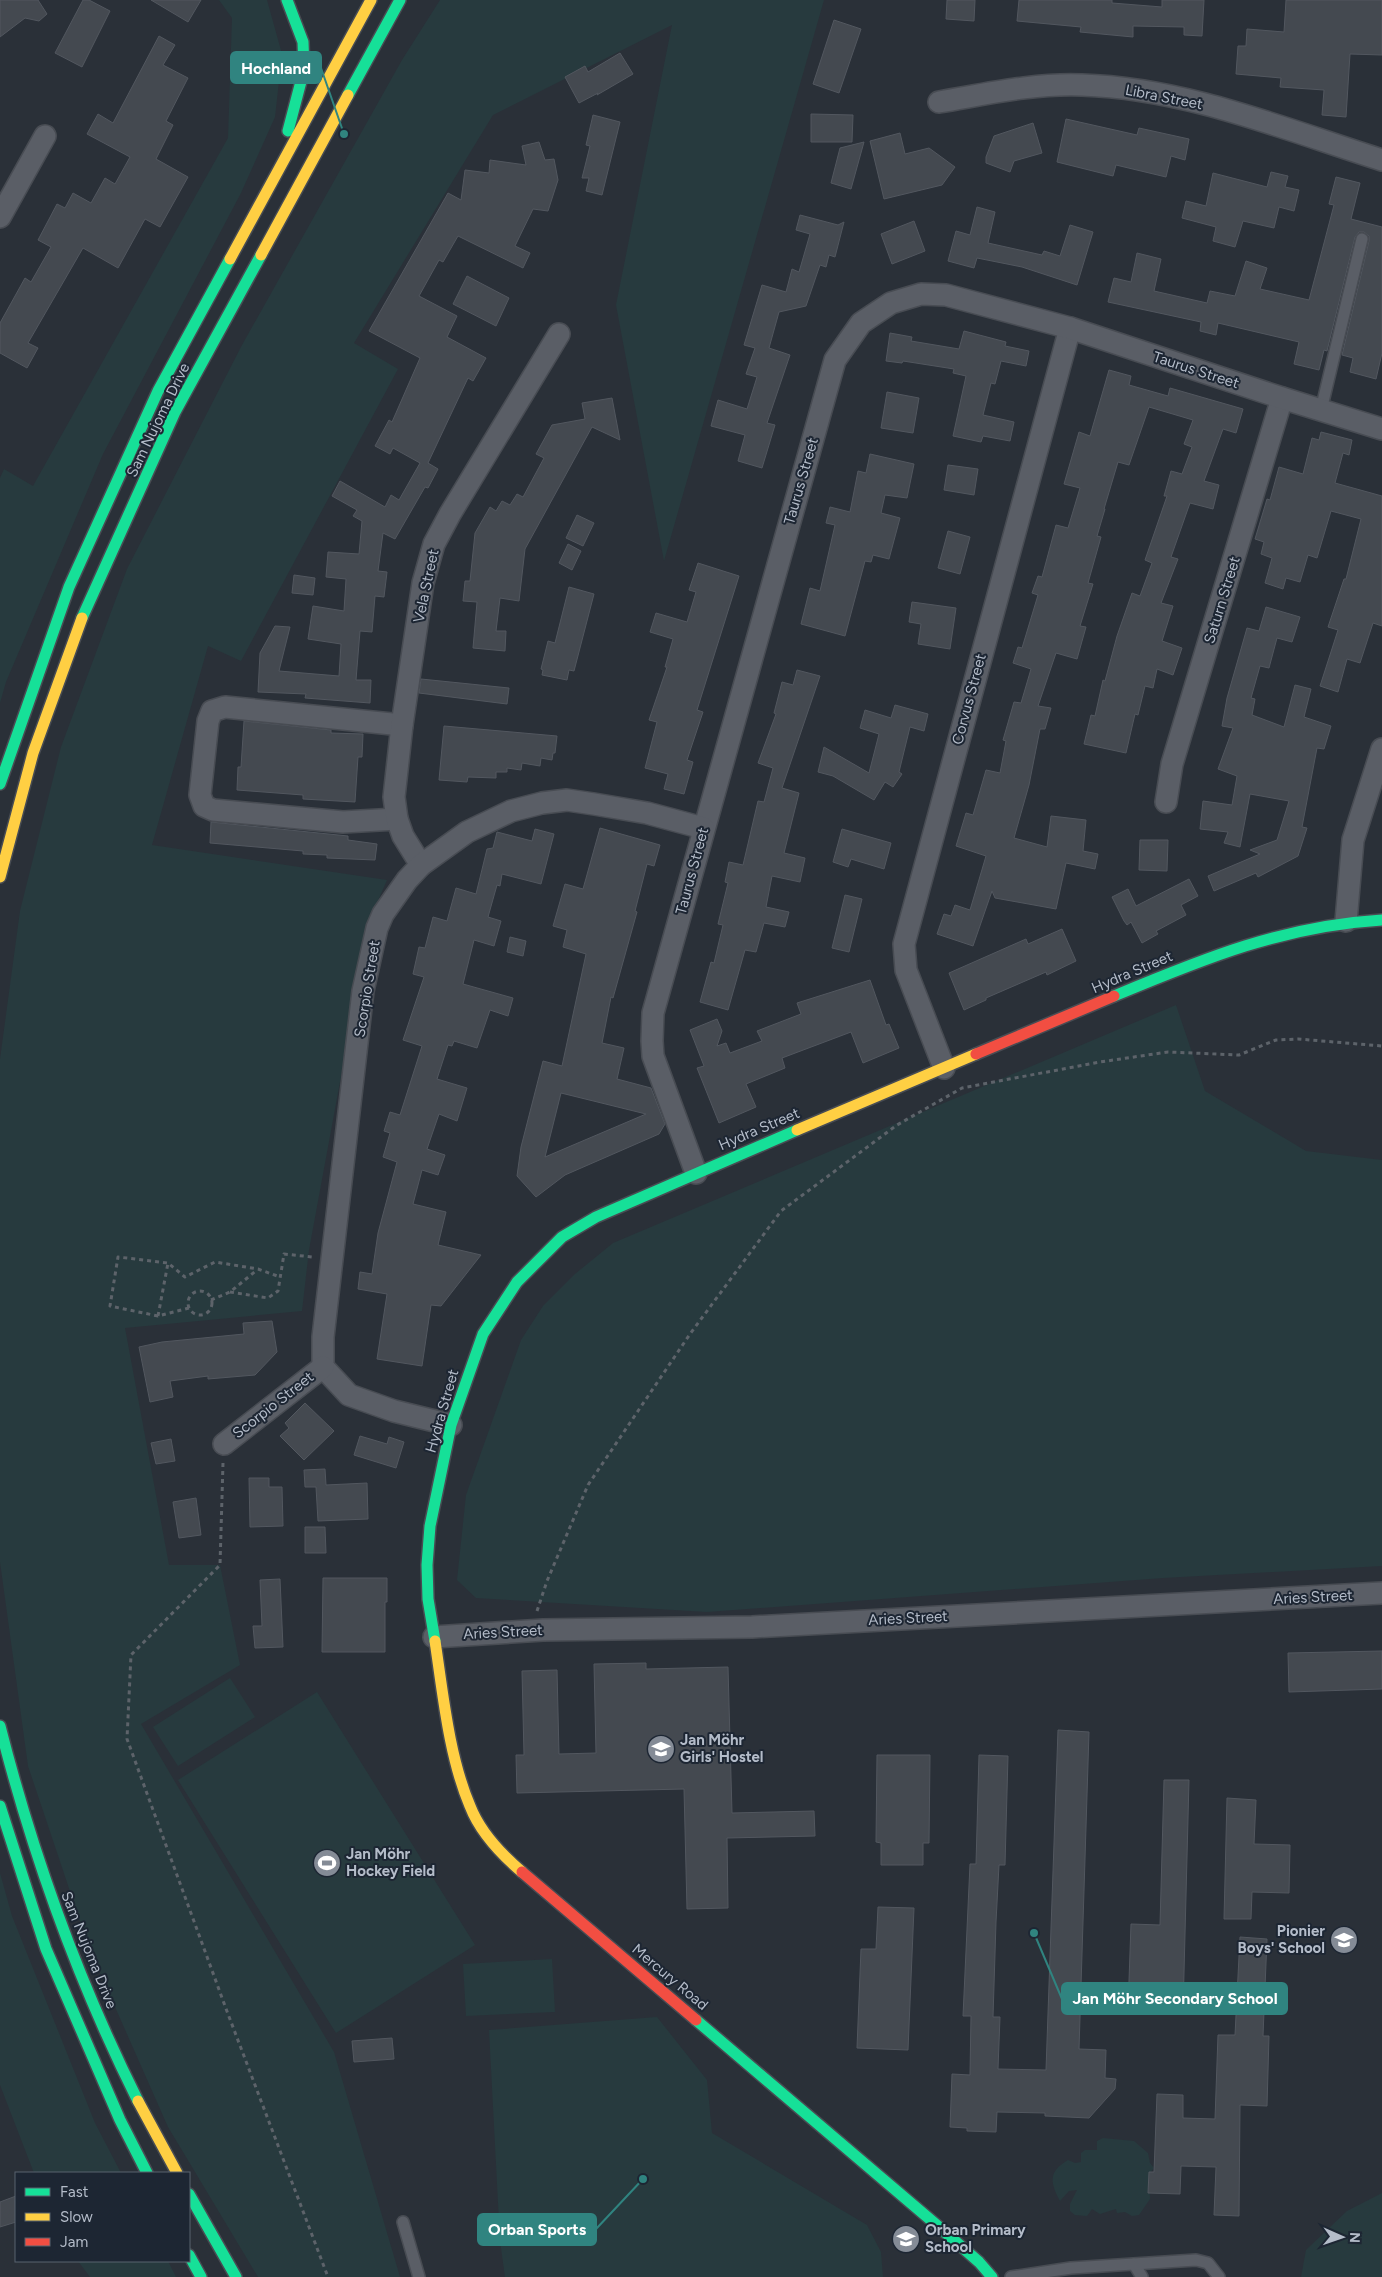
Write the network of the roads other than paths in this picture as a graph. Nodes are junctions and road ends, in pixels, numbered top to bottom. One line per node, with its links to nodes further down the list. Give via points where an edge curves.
1 (287, 0): 7 (main road, via 303,42 304,70)
2 (371, 0): 7 (main road, Sam Nujoma Drive)
3 (404, 4): 22 (main road, Sam Nujoma Drive, via 376,44 175,412 90,598 33,753)
4 (939, 102): 6 (street, Libra Street, via 1037,86 1139,89 1191,100)
5 (45, 136): 8 (street)
6 (1382, 160)
7 (277, 171): 17 (main road, Sam Nujoma Drive, via 158,391 69,587)
8 (0, 217)
9 (1362, 239): 13 (lane)
10 (1070, 328): 12 (street, Taurus Street); 20 (street, Taurus Street, via 946,295 921,294 891,303 861,323 848,339 835,360); 25 (street, Corvus Street, via 904,944 906,970)
11 (559, 334): 15 (street, Vela Street, via 434,544 423,583)
12 (1282, 398): 13 (street, Taurus Street); 18 (street, Saturn Street, via 1172,764)
13 (1320, 410): 14 (street, Taurus Street)
14 (1382, 429)
15 (402, 725): 19 (street, Vela Street, via 394,797); 19 (street, via 225,707 212,711 208,721 200,795 204,806 213,810 343,822)
16 (1382, 749): 24 (street, via 1353,840)
17 (0, 784)
18 (1166, 802)
19 (397, 819): 21 (street, Vela Street, via 403,836)
20 (703, 828): 21 (street, Scorpio Street, via 594,804 568,800 550,802 502,815 468,832); 26 (street, Taurus Street, via 653,1014 652,1041 658,1070)
21 (421, 865): 27 (street, Scorpio Street, via 383,914 370,958 323,1337)
22 (0, 877)
23 (1382, 920): 24 (main road, Hydra Street)
24 (1346, 921): 25 (main road, Hydra Street, via 1256,940 1200,959)
25 (944, 1068): 26 (main road, Hydra Street)
26 (696, 1173): 28 (main road, Hydra Street, via 596,1217 562,1236 543,1255 517,1282 483,1334)
27 (323, 1367): 28 (street, Scorpio Street, via 349,1395 394,1412); 29 (street, Scorpio Street)
28 (451, 1425): 31 (main road, Hydra Street, via 430,1526 427,1583)
29 (224, 1444)
30 (1382, 1594): 31 (street, Aries Street, via 752,1627 530,1630)
31 (434, 1637): 44 (main road, Mercury Road, via 451,1742 470,1807 488,1837 515,1866 924,2214)
32 (0, 1726): 35 (main road, Sam Nujoma Drive, via 12,1776 70,1951 135,2095)
33 (0, 1806): 34 (main road, via 46,1948 116,2111)
34 (146, 2172)
35 (176, 2172)
36 (190, 2196): 42 (main road)
37 (403, 2222): 43 (lane)
38 (190, 2258): 41 (main road)
39 (1134, 2264): 40 (lane); 46 (lane); 47 (lane, via 1196,2260 1208,2263)
40 (1074, 2273): 45 (lane)
41 (201, 2277)
42 (236, 2277)
43 (418, 2277)
44 (992, 2277)
45 (1011, 2277)
46 (1142, 2277)
47 (1219, 2277)

